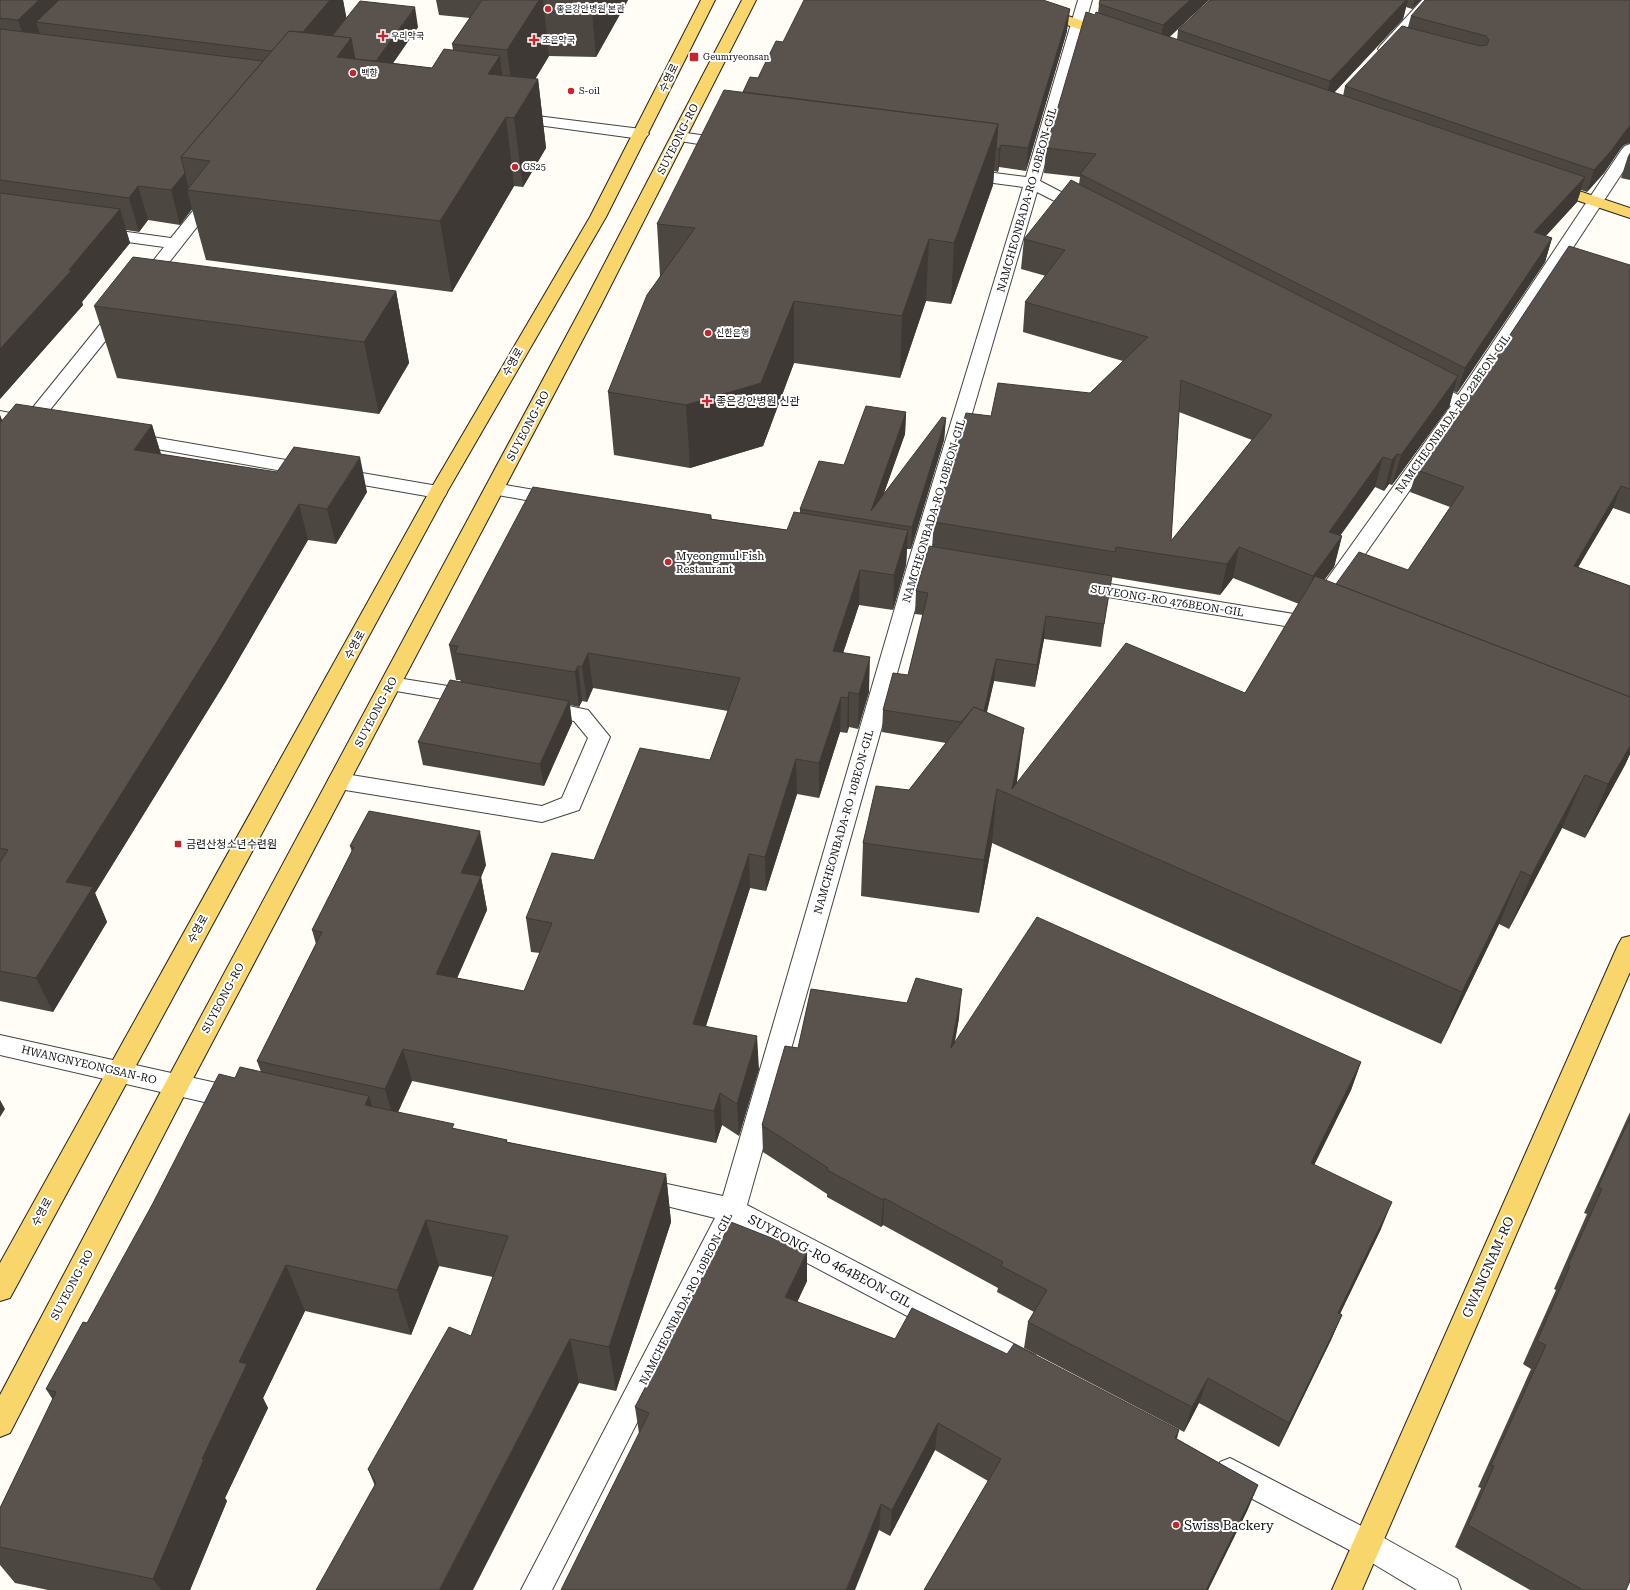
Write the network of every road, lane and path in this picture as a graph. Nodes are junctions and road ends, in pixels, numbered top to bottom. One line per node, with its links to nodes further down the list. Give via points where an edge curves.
1 (708, 0): 14 (main road, 수영로)
2 (749, 0): 15 (main road, SUYEONG-RO)
3 (1006, 0): 8 (main road)
4 (1085, 0): 8 (street, NAMCHEONBADA-RO 10BEON-GIL)
5 (1430, 0): 7 (street)
6 (1401, 12): 7 (street)
7 (1416, 16): 9 (street)
8 (1078, 24): 10 (main road); 21 (street, NAMCHEONBADA-RO 10BEON-GIL)
9 (1394, 40): 11 (street); 12 (street)
10 (1127, 41)
11 (1409, 44)
12 (1374, 62)
13 (501, 116): 14 (street)
14 (641, 134): 35 (main road, 수영로, via 598,217)
15 (678, 137): 16 (street); 34 (main road, SUYEONG-RO)
16 (741, 146)
17 (1630, 149): 22 (street, NAMCHEONBADA-RO 22BEON-GIL)
18 (946, 172): 21 (street)
19 (1536, 181): 22 (main road)
20 (224, 183): 26 (street)
21 (1032, 183): 24 (street); 50 (street, NAMCHEONBADA-RO 10BEON-GIL, via 919,560)
22 (1596, 202): 23 (main road); 28 (street, NAMCHEONBADA-RO 22BEON-GIL)
23 (1630, 213)
24 (1096, 216)
25 (83, 231): 26 (street)
26 (175, 244): 30 (street)
27 (1412, 378): 28 (street)
28 (1461, 404): 38 (street, NAMCHEONBADA-RO 22BEON-GIL)
29 (0, 418): 30 (street)
30 (31, 422): 31 (street); 33 (street)
31 (54, 426)
32 (109, 436): 35 (street)
33 (0, 460)
34 (494, 489): 36 (street); 40 (main road, SUYEONG-RO)
35 (438, 492): 46 (main road, 수영로)
36 (573, 502)
37 (1058, 583): 38 (street, SUYEONG-RO 476BEON-GIL)
38 (1306, 623): 39 (street, SUYEONG-RO 476BEON-GIL)
39 (1336, 635)
40 (391, 684): 41 (street); 43 (main road, SUYEONG-RO)
41 (490, 700)
42 (520, 705): 43 (street, via 581,715 599,738 571,804 542,814)
43 (339, 781): 47 (main road, SUYEONG-RO)
44 (1630, 945): 55 (main road, GWANGNAM-RO)
45 (0, 1045): 46 (street, HWANGNYEONGSAN-RO)
46 (119, 1072): 47 (street, HWANGNYEONGSAN-RO); 51 (main road, 수영로)
47 (177, 1085): 48 (street); 53 (main road, SUYEONG-RO)
48 (262, 1104)
49 (617, 1184): 50 (street, SUYEONG-RO 464BEON-GIL)
50 (732, 1210): 52 (street, SUYEONG-RO 464BEON-GIL); 56 (street, NAMCHEONBADA-RO 10BEON-GIL)
51 (0, 1289)
52 (1042, 1373)
53 (0, 1423)
54 (1212, 1462): 55 (street)
55 (1367, 1544): 57 (main road, GWANGNAM-RO); 58 (street)
56 (536, 1590)
57 (1347, 1590)
58 (1446, 1590)

